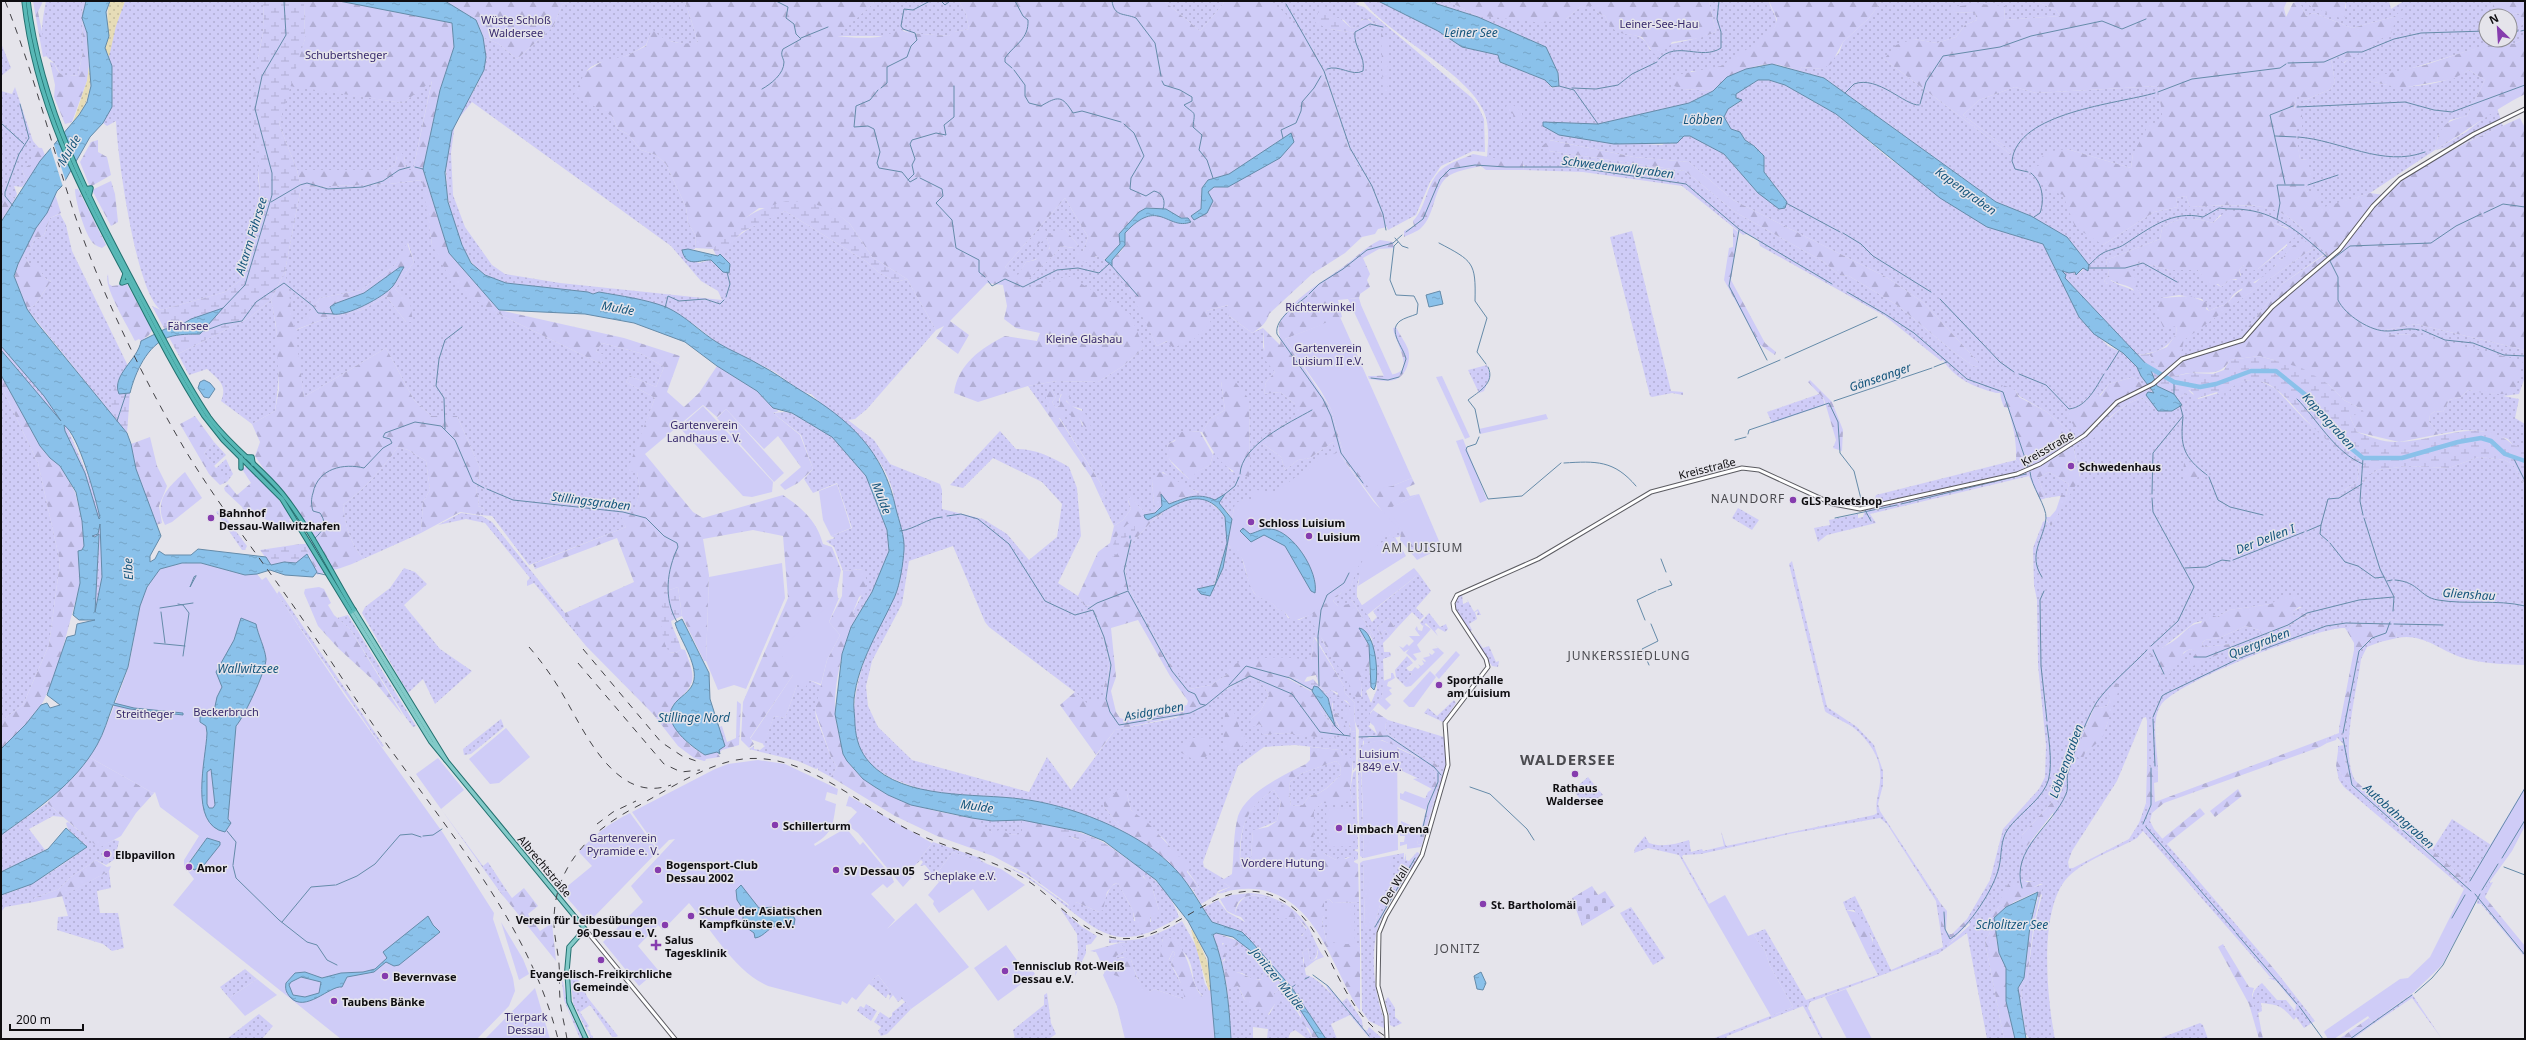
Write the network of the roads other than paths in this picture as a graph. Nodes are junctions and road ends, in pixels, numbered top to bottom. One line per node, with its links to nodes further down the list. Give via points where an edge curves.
1 (24, 1): 3 (highway)
2 (28, 1): 3 (highway)
3 (36, 61): 5 (highway, via 58,131)
4 (2525, 109): 16 (main road, Kreisstraße, via 2474,134 2405,175 2383,194 2344,245 2272,307 2247,337 2179,361 2156,382 2110,408 2080,438 2028,471 1870,508 1847,508 1833,504 1750,468 1651,492 1538,559 1455,597 1454,610 1486,659)
5 (77, 177): 6 (highway); 6 (highway, via 84,189 91,188 88,197)
6 (104, 231): 7 (highway)
7 (119, 259): 8 (highway); 10 (highway)
8 (125, 274): 9 (highway); 9 (highway, via 122,282)
9 (128, 281): 10 (highway)
10 (155, 327): 11 (highway)
11 (213, 425): 12 (highway); 14 (highway, via 282,494)
12 (241, 457): 13 (highway); 13 (highway, via 241,468)
13 (248, 464): 14 (highway, via 282,499)
14 (310, 540): 15 (highway)
15 (352, 611): 17 (main road, Albrechtstraße); 17 (main road, Albrechtstraße, via 424,733)
16 (1488, 667): 21 (main road, Der Wall, via 1446,721 1444,728 1448,742 1447,770 1422,855 1386,916 1379,933 1378,986 1386,1016)
17 (446, 760): 18 (main road, Albrechtstraße)
18 (585, 929): 19 (main road, via 569,947 566,970 569,1002); 20 (main road, Albrechtstraße)
19 (586, 1039)
20 (675, 1039)
21 (1387, 1039)

